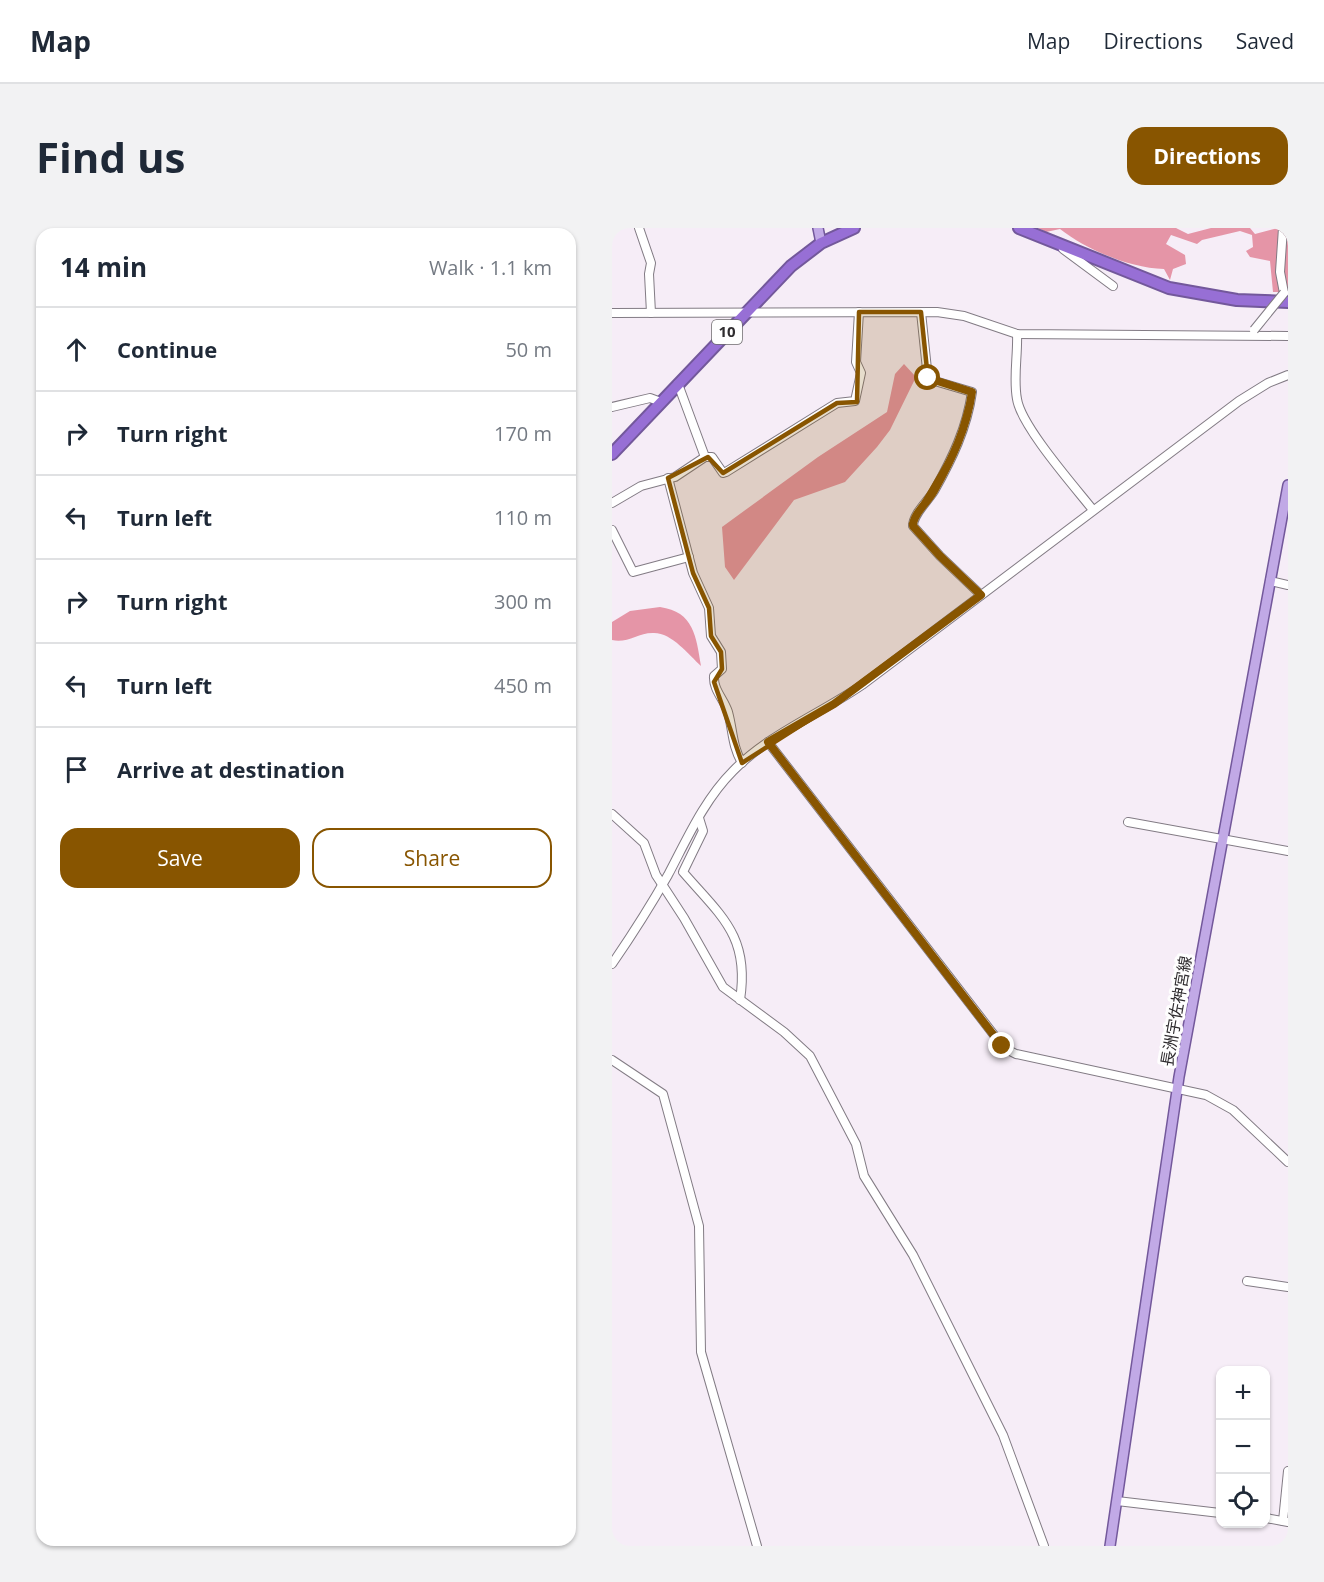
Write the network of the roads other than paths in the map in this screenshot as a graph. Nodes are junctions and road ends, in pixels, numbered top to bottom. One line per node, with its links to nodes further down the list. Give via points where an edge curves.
1 (639, 228): 14 (street, via 651,263)
2 (818, 228): 7 (main road)
3 (854, 228): 7 (highway, 10)
4 (1283, 228): 9 (street, via 1280,272)
5 (1027, 229): 6 (highway)
6 (1054, 242): 8 (street); 9 (highway, via 1169,288 1236,300)
7 (821, 243): 10 (highway, 10, via 790,266)
8 (1113, 286)
9 (1286, 298): 15 (street, bridge)
10 (746, 312): 11 (street); 14 (street); 19 (highway, 10)
11 (858, 312): 12 (street); 23 (street, via 858,398 837,403 726,472 712,458)
12 (921, 312): 16 (street, via 964,316); 32 (street, via 928,378 972,392 956,448 913,526)
13 (612, 313): 14 (street)
14 (651, 313)
15 (1251, 333): 16 (street); 17 (street)
16 (1017, 334): 27 (street, via 1018,406 1043,447)
17 (1288, 336)
18 (1288, 375): 27 (street, via 1239,401)
19 (678, 384): 20 (highway, 10); 23 (street)
20 (661, 402): 21 (street, via 650,398); 22 (highway, 10)
21 (612, 406)
22 (612, 454)
23 (705, 457): 24 (street, via 680,475)
24 (668, 478): 26 (street, via 641,486); 29 (street)
25 (1288, 485): 30 (main road, 長洲宇佐神宮線)
26 (612, 503)
27 (1093, 510): 32 (street)
28 (612, 530): 29 (street, via 633,572)
29 (689, 557): 34 (street, via 710,608 711,636 723,659 714,682 728,711 733,744)
30 (1270, 581): 31 (street); 38 (main road, 長洲宇佐神宮線)
31 (1288, 585)
32 (981, 595): 33 (street, via 834,704)
33 (768, 742): 34 (street); 44 (street, via 1004,1048 1016,1054)
34 (742, 763): 36 (street, via 718,788)
35 (612, 814): 40 (street, via 644,843)
36 (699, 818): 40 (street); 42 (street, via 703,831 683,872 719,913 738,943 742,963)
37 (1128, 822): 38 (street)
38 (1223, 839): 39 (street); 44 (main road, 長洲宇佐神宮線)
39 (1288, 850)
40 (662, 885): 41 (street); 42 (street, via 720,983)
41 (612, 964)
42 (740, 1000): 54 (street, via 810,1056 856,1144 864,1176 913,1255 1003,1435)
43 (612, 1060): 53 (street, via 663,1094 699,1226 701,1352)
44 (1178, 1087): 45 (street, via 1225,1104); 49 (main road, 長洲宇佐神宮線)
45 (1288, 1162)
46 (1247, 1281): 47 (street)
47 (1288, 1287)
48 (1288, 1471): 52 (street)
49 (1117, 1501): 50 (street); 55 (main road, 長洲宇佐神宮線)
50 (1216, 1512)
51 (1270, 1519): 52 (street)
52 (1285, 1522)
53 (757, 1546)
54 (1044, 1546)
55 (1110, 1546)

